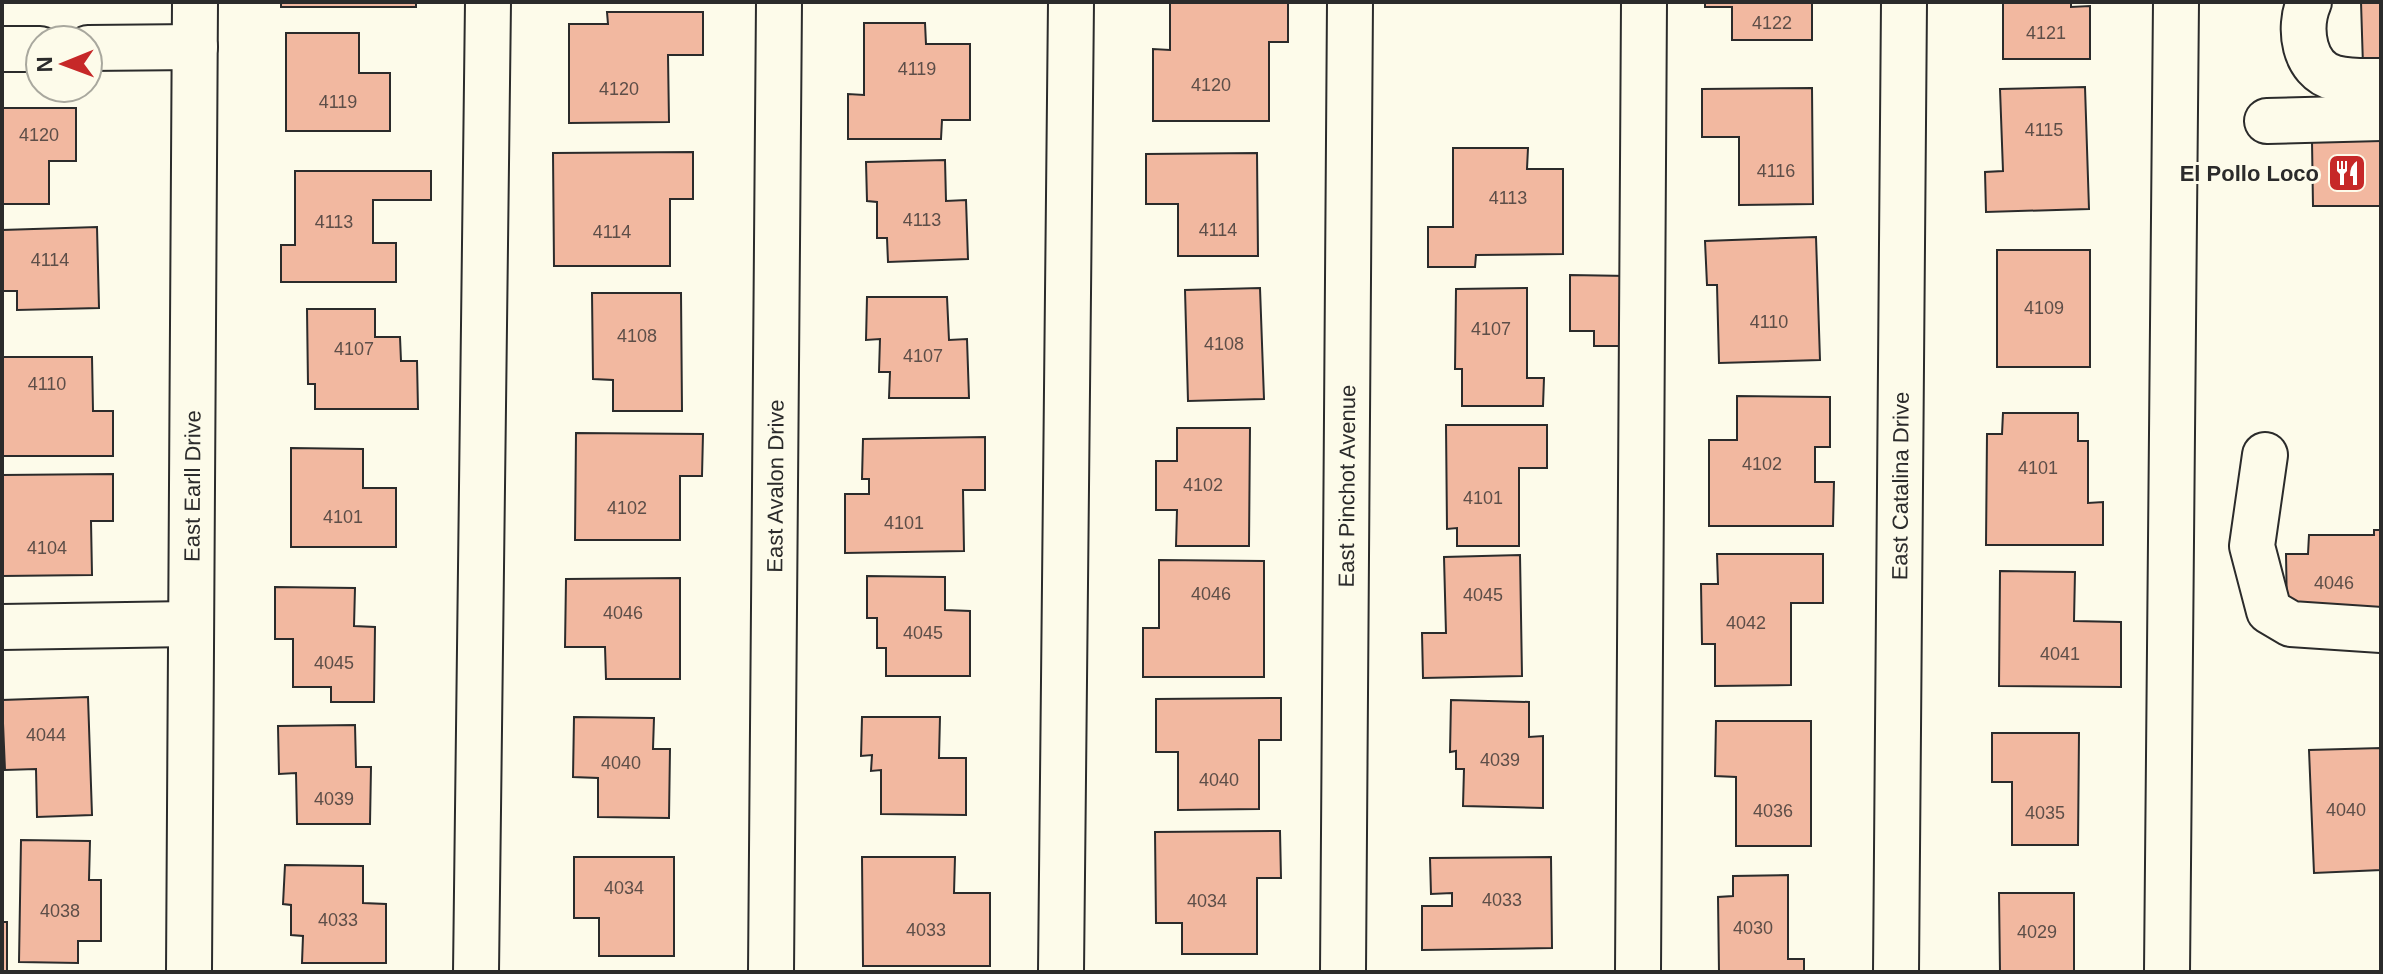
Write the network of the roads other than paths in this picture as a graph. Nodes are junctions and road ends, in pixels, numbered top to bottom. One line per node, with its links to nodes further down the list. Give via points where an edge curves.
1 (195, 2): 10 (street, East Earll Drive)
2 (488, 2): 22 (street)
3 (779, 2): 23 (street, East Avalon Drive)
4 (1071, 2): 24 (street)
5 (1350, 2): 25 (street, East Pinchot Avenue)
6 (1644, 2): 26 (street)
7 (1904, 2): 27 (street, East Catalina Drive)
8 (2176, 2): 28 (street)
9 (2309, 2): 14 (street, via 2304,46 2316,66 2332,78)
10 (195, 47): 11 (street); 18 (street, East Earll Drive)
11 (104, 48)
12 (2, 49): 13 (street)
13 (24, 49)
14 (2381, 81)
15 (2381, 118): 16 (street)
16 (2267, 121)
17 (2265, 455): 20 (street, via 2252,546 2269,611 2291,624)
18 (189, 624): 19 (street); 21 (street, East Earll Drive)
19 (2, 627)
20 (2381, 630)
21 (189, 972)
22 (476, 972)
23 (771, 972)
24 (1061, 972)
25 (1343, 972)
26 (1638, 972)
27 (1896, 972)
28 (2167, 972)

